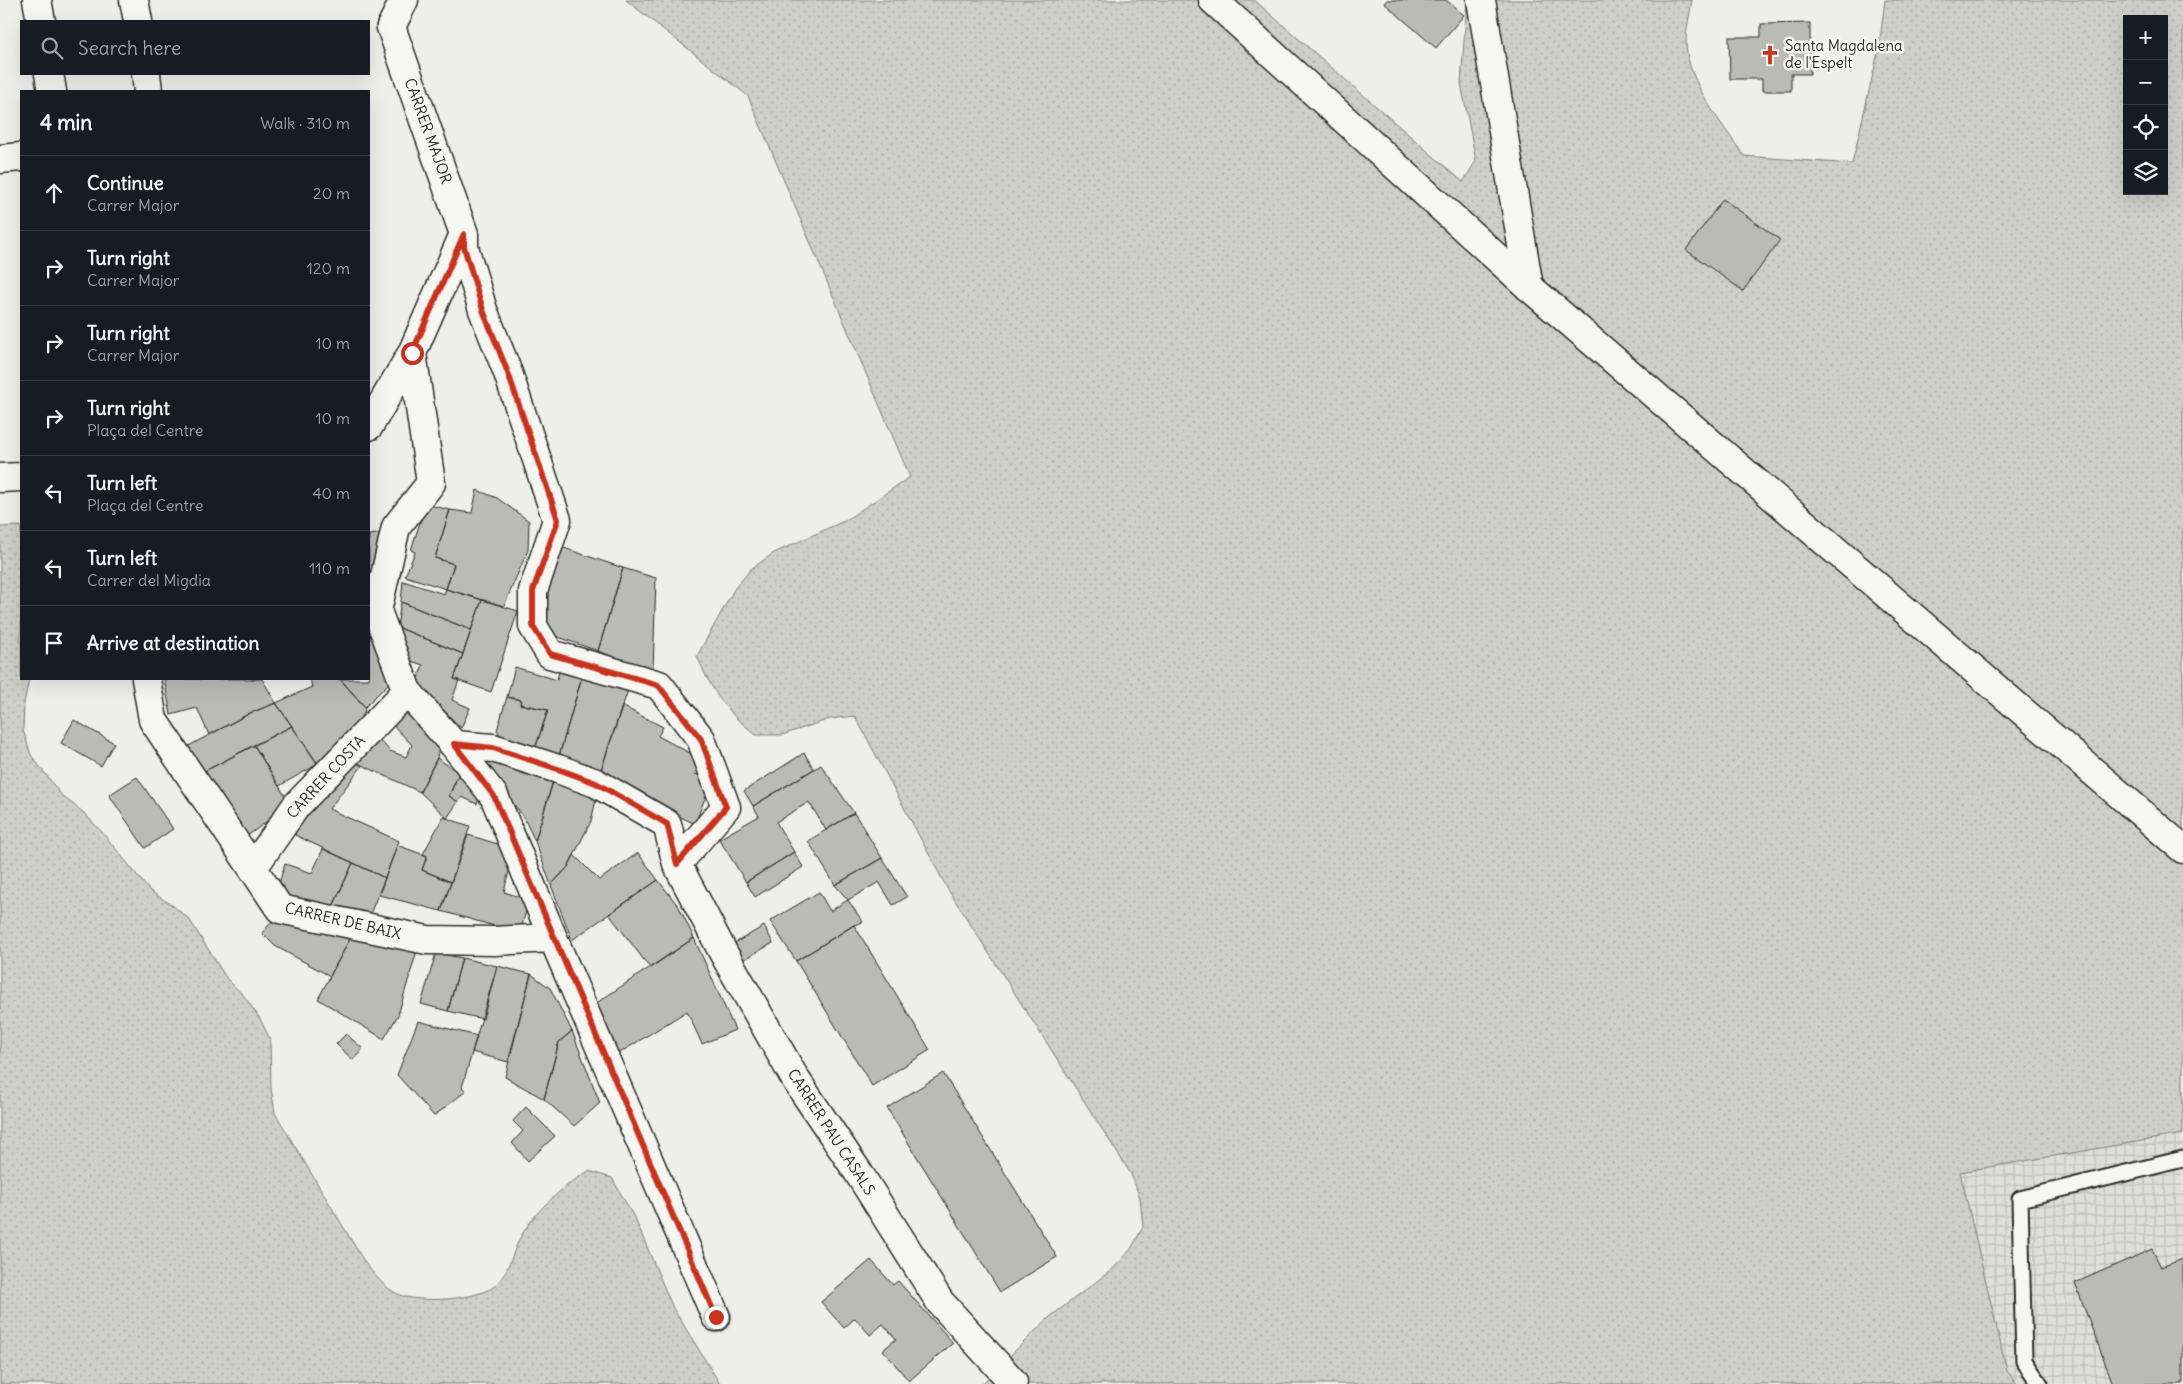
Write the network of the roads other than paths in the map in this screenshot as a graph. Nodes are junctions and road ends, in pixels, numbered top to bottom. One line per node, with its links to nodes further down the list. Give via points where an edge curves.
1 (37, 0): 6 (street)
2 (134, 0): 7 (street)
3 (404, 0): 14 (street, CARRER MAJOR, via 391,27)
4 (1213, 0): 15 (street)
5 (1481, 0): 15 (street)
6 (40, 20)
7 (138, 20)
8 (49, 75): 10 (street)
9 (146, 75): 11 (street)
10 (52, 90)
11 (148, 90)
12 (20, 157): 13 (street)
13 (0, 159)
14 (464, 234): 16 (street); 24 (street, CARRER MAJOR, via 464,247 483,310 558,520 533,591 533,626 550,654 658,685 701,739 726,807)
15 (1529, 287): 23 (street)
16 (412, 353): 17 (street); 21 (street, via 431,483 396,527 377,611)
17 (370, 424)
18 (20, 477): 19 (street)
19 (0, 478)
20 (146, 680): 25 (street, CARRER DE BAIX, via 153,720)
21 (407, 691): 22 (street); 25 (street, CARRER COSTA, via 296,806)
22 (454, 744): 24 (street, CARRER PAU CASALS, via 493,748 596,783 667,824); 26 (street, via 494,796)
23 (2183, 849)
24 (677, 864): 29 (street, CARRER PAU CASALS, via 796,1080 940,1302)
25 (253, 868): 26 (street, CARRER DE BAIX, via 280,909 428,940)
26 (553, 938): 28 (street)
27 (2183, 1159): 30 (lane, via 2020,1199 2024,1361)
28 (716, 1317)
29 (1012, 1382)
30 (2040, 1384)

